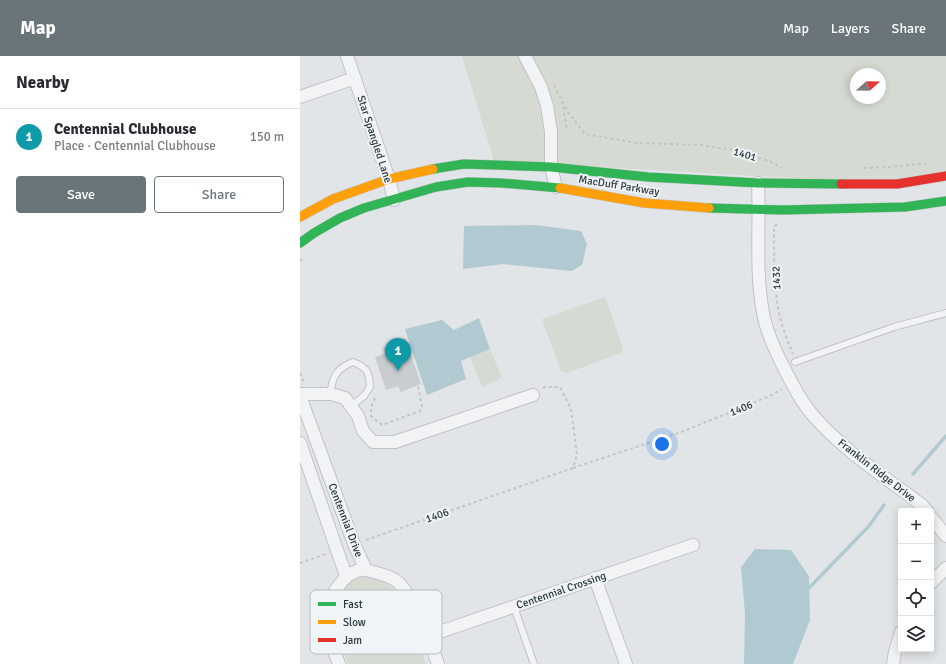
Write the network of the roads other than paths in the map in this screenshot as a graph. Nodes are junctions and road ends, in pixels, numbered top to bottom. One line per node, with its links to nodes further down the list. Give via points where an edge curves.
1 (347, 56): 3 (street, Star Spangled Lane)
2 (525, 56): 5 (street, via 542,87 551,132)
3 (354, 78): 4 (street); 7 (street, Star Spangled Lane)
4 (300, 97)
5 (552, 167): 7 (street, MacDuff Parkway, via 464,164); 8 (street, MacDuff Parkway, via 648,177); 9 (street)
6 (946, 176): 8 (street, MacDuff Parkway, via 897,184)
7 (389, 179): 10 (street, Star Spangled Lane); 13 (street, MacDuff Parkway, via 333,199)
8 (758, 183): 12 (street, Franklin Ridge Drive)
9 (556, 187): 10 (street, MacDuff Parkway, via 468,182 436,187); 12 (street, MacDuff Parkway, via 644,203)
10 (394, 200): 14 (street, MacDuff Parkway, via 340,218)
11 (946, 201): 12 (street, MacDuff Parkway, via 905,207)
12 (760, 209): 22 (street, Franklin Ridge Drive, via 759,278 763,314 774,347 792,383 810,412 844,446)
13 (300, 217)
14 (300, 243)
15 (946, 313): 16 (lane, via 894,327)
16 (795, 362)
17 (331, 394): 18 (street); 20 (street, via 345,398); 20 (lane, via 331,384 344,365 353,362 364,366 369,376 370,387 364,396)
18 (300, 395): 27 (street, Centennial Drive, via 354,544)
19 (533, 395): 20 (street, via 395,442 373,442 363,432 358,416)
20 (351, 406)
21 (300, 443): 28 (street, Centennial Drive)
22 (924, 508)
23 (934, 521): 24 (street)
24 (946, 536)
25 (693, 545): 29 (street, Centennial Crossing)
26 (946, 568): 30 (street)
27 (366, 570): 28 (street); 32 (street, Centennial Drive, via 395,580)
28 (346, 576): 31 (street)
29 (595, 578): 33 (street, Centennial Crossing); 41 (street)
30 (934, 580)
31 (335, 590)
32 (404, 590)
33 (514, 607): 34 (street, Centennial Crossing); 40 (lane)
34 (442, 631)
35 (898, 642): 42 (street)
36 (335, 654): 38 (street)
37 (434, 654): 39 (street, Centennial Drive)
38 (339, 664)
39 (438, 664)
40 (534, 664)
41 (626, 664)
42 (893, 664)

